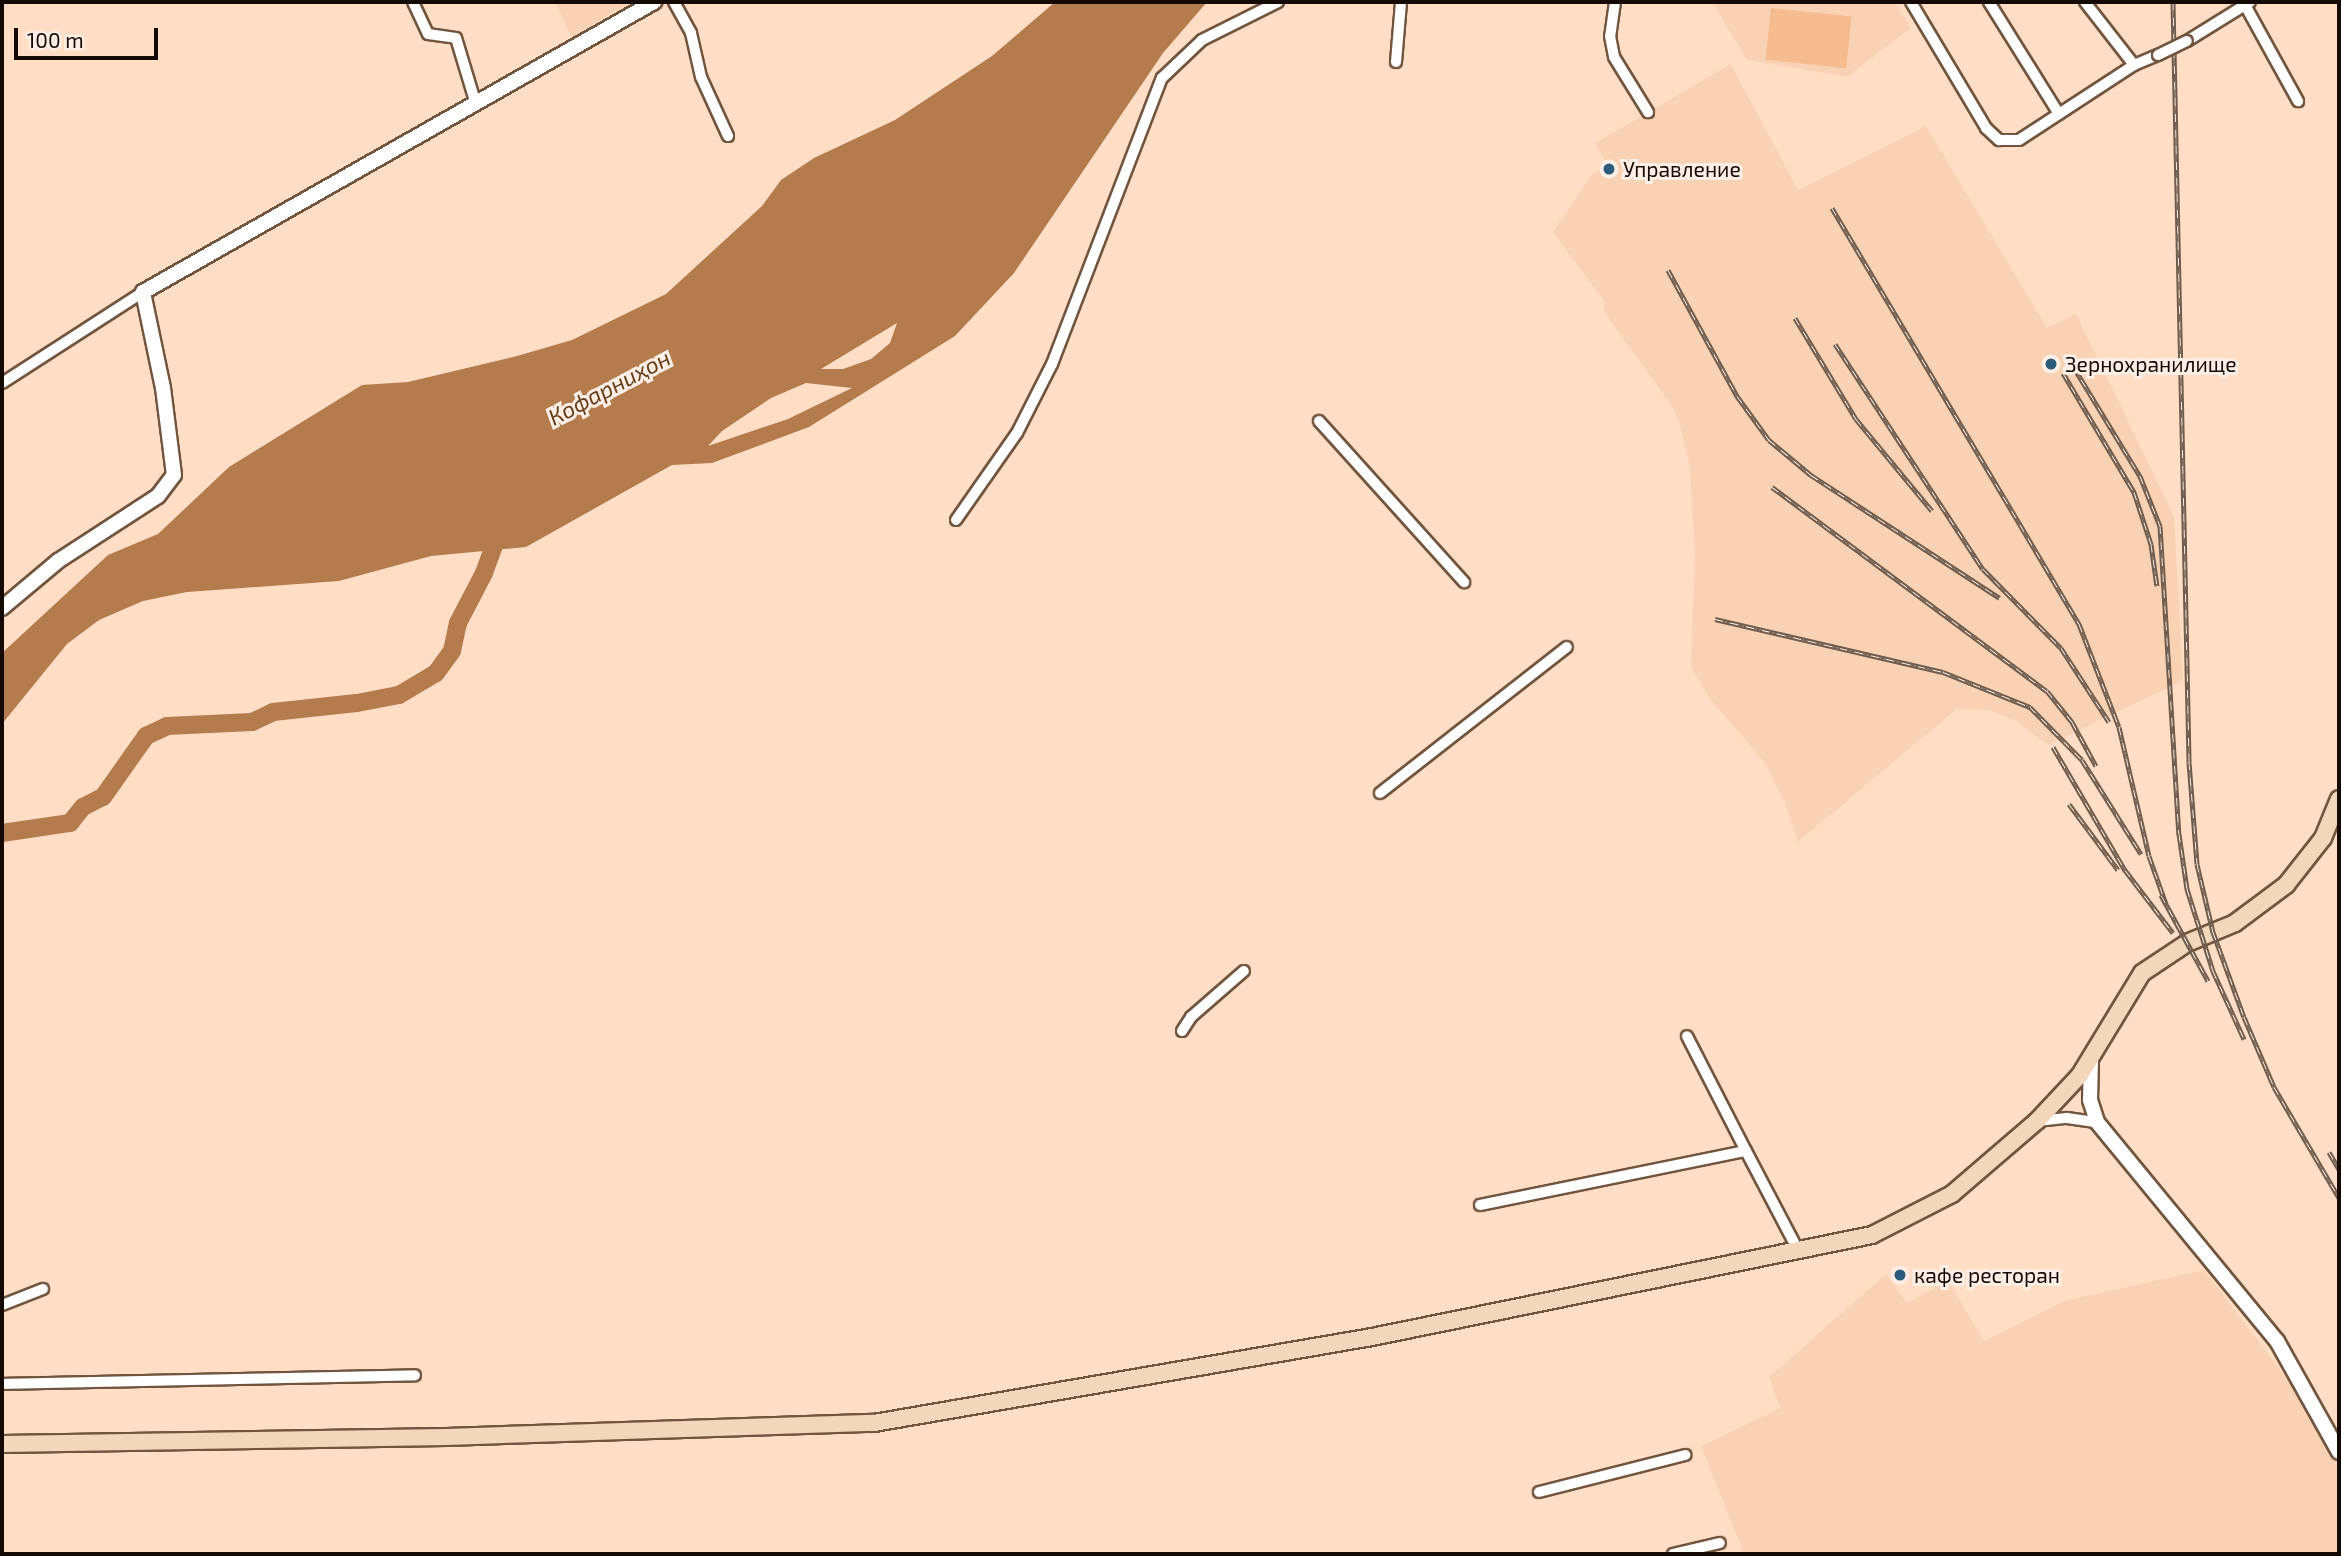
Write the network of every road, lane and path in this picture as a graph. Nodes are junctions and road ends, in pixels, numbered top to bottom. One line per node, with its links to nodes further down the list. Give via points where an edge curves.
1 (413, 2): 14 (street, via 428,34 456,38)
2 (654, 2): 14 (street)
3 (674, 2): 17 (street, via 691,33 701,77)
4 (1278, 2): 21 (street, via 1202,40 1162,78 1052,364 1017,433)
5 (1401, 2): 11 (street)
6 (1615, 2): 15 (street, via 1610,36 1614,57)
7 (1911, 2): 16 (street, via 1991,135 2018,141)
8 (1989, 2): 16 (street)
9 (2085, 2): 12 (street)
10 (2248, 3): 12 (street, bridge, via 2187,41); 13 (street)
11 (1396, 62)
12 (2134, 65): 16 (street)
13 (2298, 100)
14 (475, 102): 18 (street)
15 (1648, 112)
16 (2059, 114)
17 (728, 136)
18 (143, 292): 19 (street); 23 (street, via 163,388 174,475 158,496 58,561)
19 (2, 383)
20 (1319, 421): 22 (street)
21 (956, 520)
22 (1464, 582)
23 (2, 608)
24 (1567, 647): 25 (street)
25 (1380, 793)
26 (2339, 799): 30 (main road, via 2323,838 2286,885 2235,923 2187,943 2142,973)
27 (1244, 971): 28 (street, via 1191,1017)
28 (1182, 1031)
29 (1687, 1036): 33 (street)
30 (2091, 1060): 31 (main road); 32 (street, via 2090,1100)
31 (2037, 1121): 32 (street, via 2067,1118); 35 (main road, via 1971,1180 1916,1216 1872,1234)
32 (2096, 1122): 41 (street, via 2277,1341)
33 (1746, 1151): 34 (street); 35 (street)
34 (1480, 1205)
35 (1798, 1250): 40 (main road, via 1372,1337 874,1423 446,1437)
36 (43, 1289): 37 (street)
37 (2, 1305)
38 (415, 1375): 39 (street)
39 (2, 1384)
40 (2, 1444)
41 (2339, 1452)
42 (1685, 1455): 43 (street)
43 (1539, 1492)
44 (1720, 1543): 45 (street)
45 (1673, 1554)

